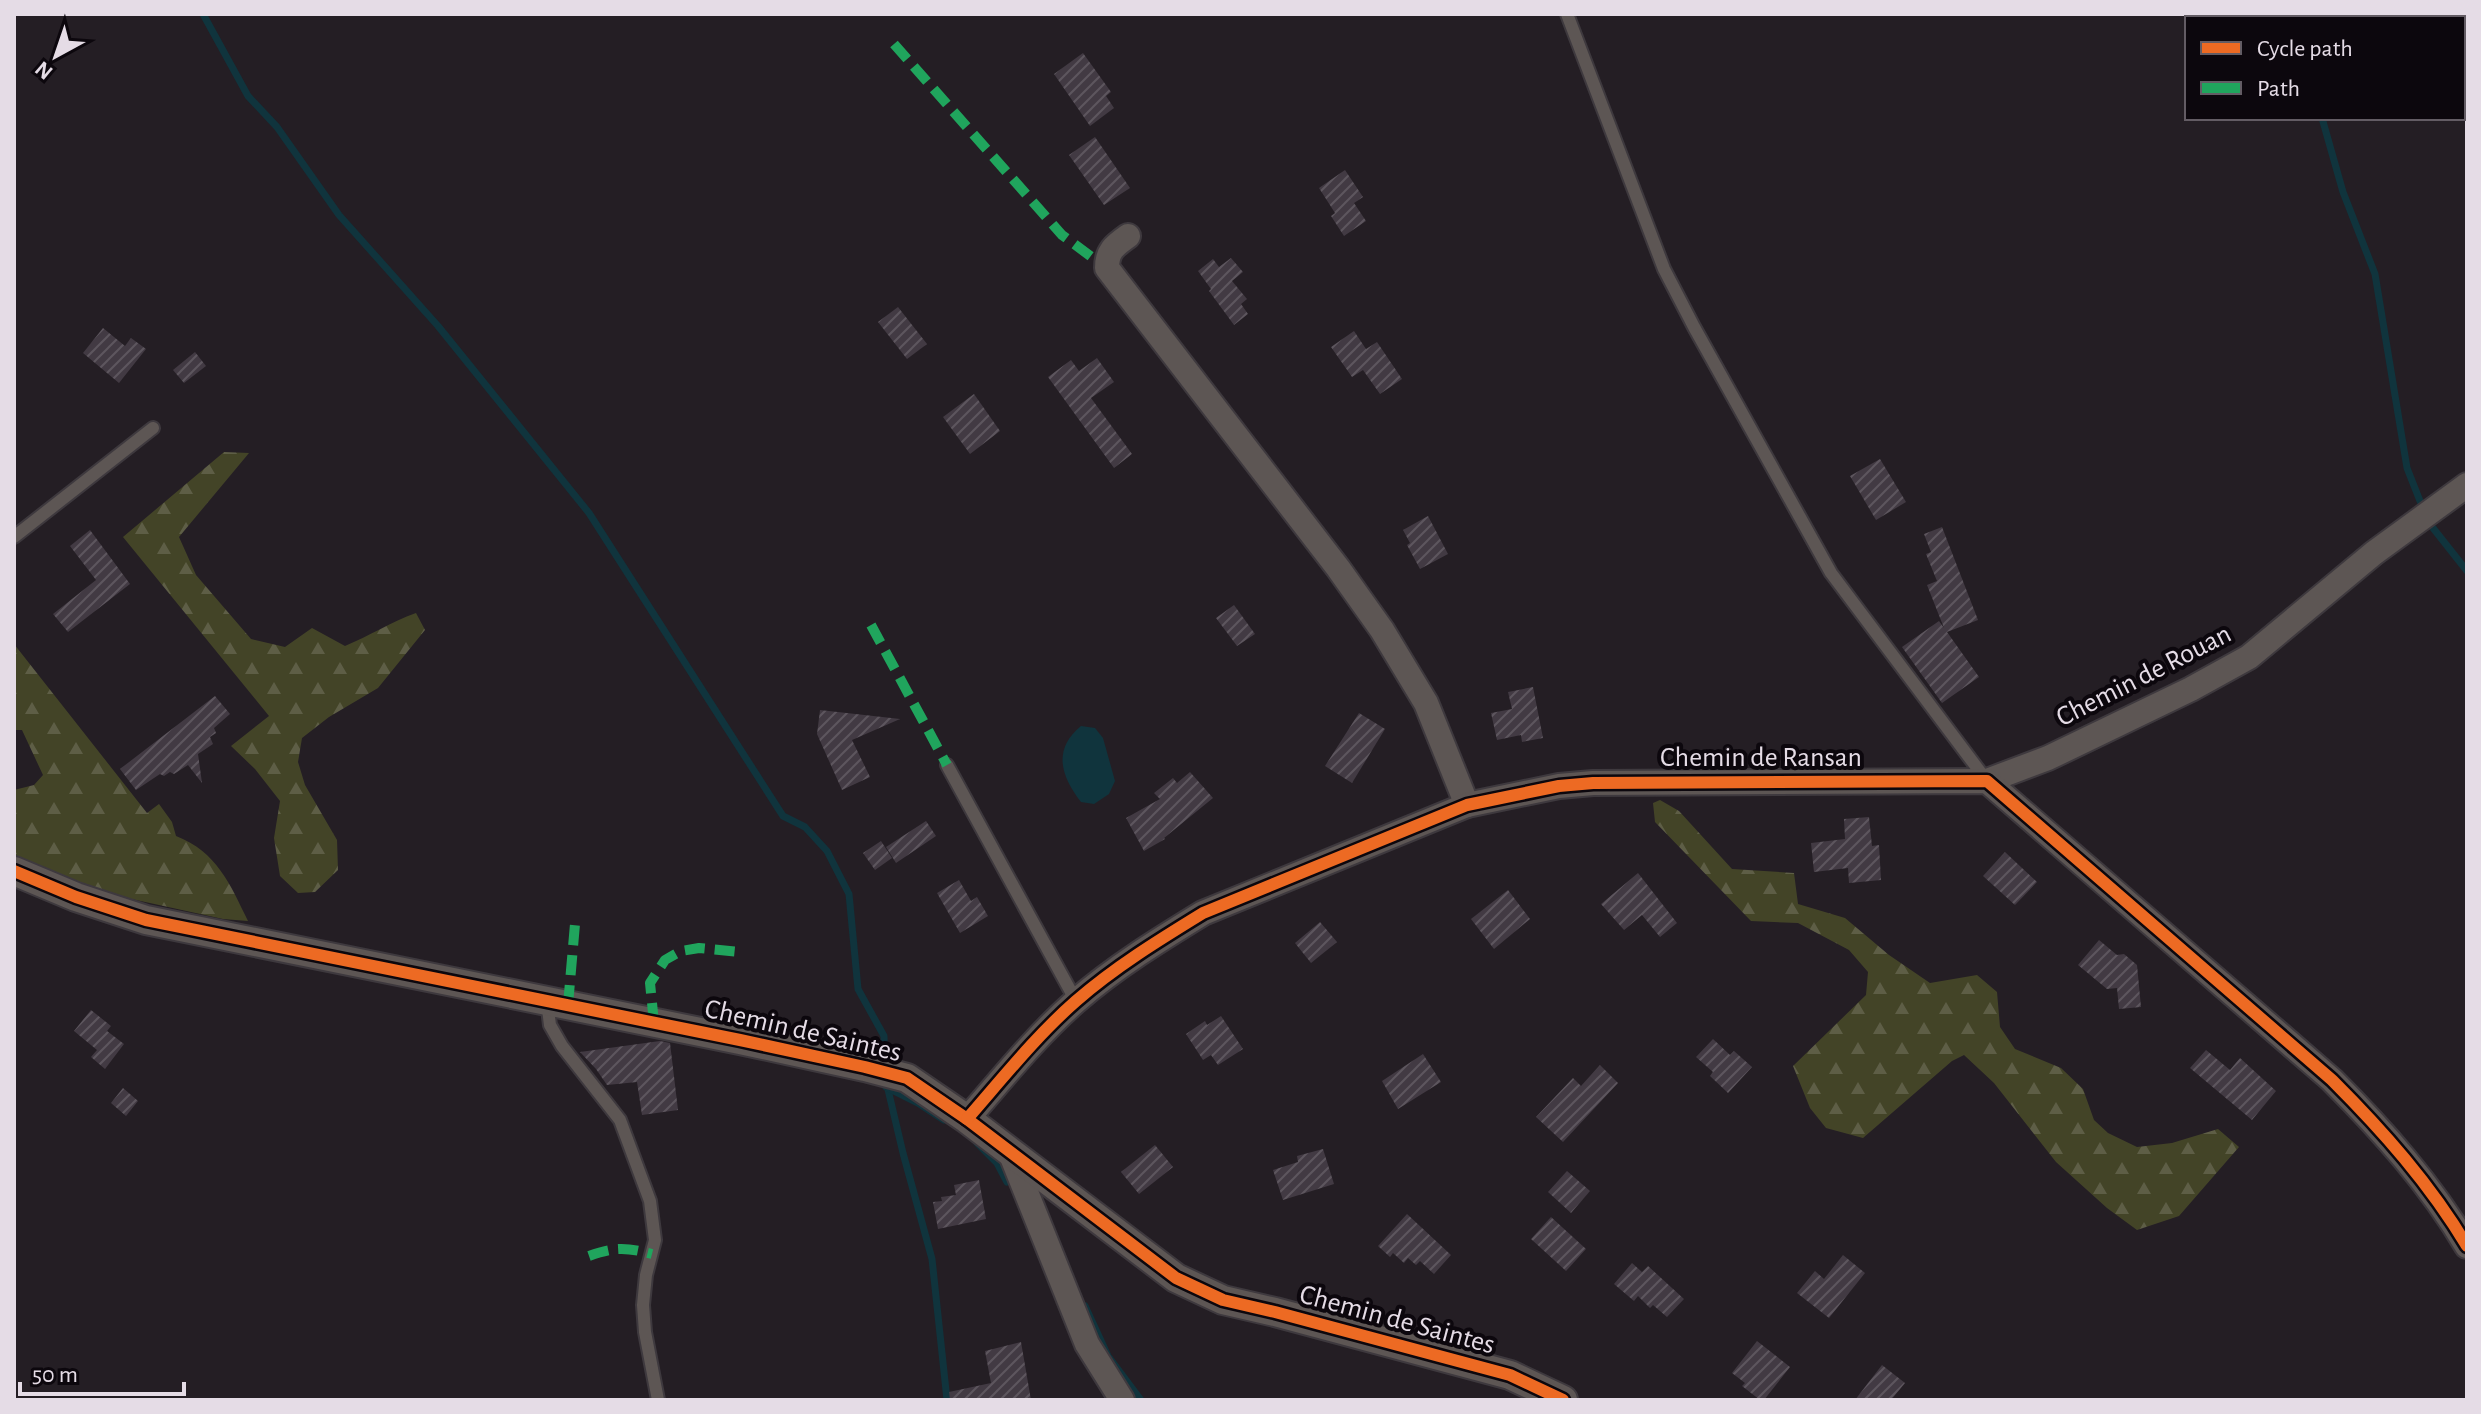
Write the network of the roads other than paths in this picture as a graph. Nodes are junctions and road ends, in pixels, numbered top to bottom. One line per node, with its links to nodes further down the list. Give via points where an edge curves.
1 (1567, 14): 7 (lane, via 1664,269 1694,327 1831,573)
2 (1128, 236): 8 (street, via 1111,248 1107,268 1382,630 1426,703)
3 (153, 428): 5 (lane)
4 (2467, 485): 7 (street, Chemin de Rouan, via 2374,553 2249,657 2048,758)
5 (14, 537)
6 (947, 765): 11 (lane)
7 (1987, 781): 8 (street, Chemin de Ransan, via 1593,783); 14 (street, via 2332,1080 2380,1129 2449,1215)
8 (1467, 805): 11 (street, Chemin de Ransan, via 1203,913 1129,959)
9 (14, 871): 10 (street, Chemin de Saintes, via 146,920)
10 (547, 1001): 12 (street, Chemin de Saintes, via 907,1078); 15 (lane, via 556,1036 620,1120 650,1201 655,1240 643,1305)
11 (1076, 1001): 12 (street, Chemin de Ransan)
12 (967, 1119): 13 (street, Chemin de Saintes)
13 (1010, 1152): 16 (street, via 1087,1344); 17 (street, Chemin de Saintes, via 1176,1278 1223,1300 1510,1375)
14 (2467, 1246)
15 (658, 1400)
16 (1122, 1400)
17 (1563, 1400)

